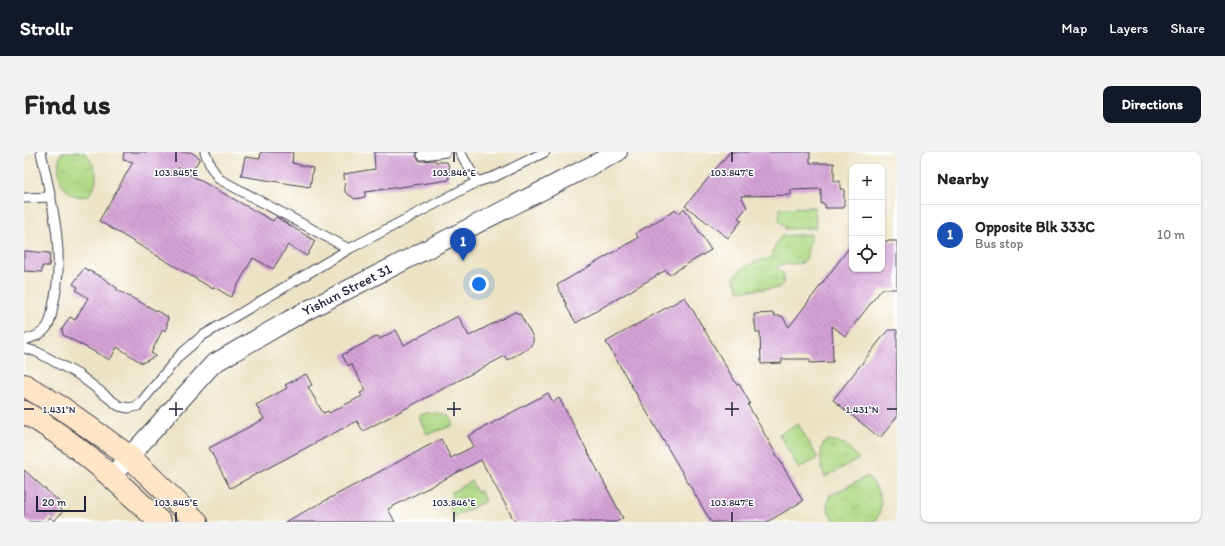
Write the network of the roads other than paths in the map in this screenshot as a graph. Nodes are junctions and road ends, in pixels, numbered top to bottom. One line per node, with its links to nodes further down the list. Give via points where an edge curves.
1 (41, 152): 9 (lane)
2 (205, 152): 11 (lane, via 219,179)
3 (446, 152): 7 (lane)
4 (460, 152): 8 (lane)
5 (545, 152): 8 (lane, via 496,176)
6 (618, 152): 18 (street, Yishun Street 31, via 298,315 213,364)
7 (422, 155)
8 (477, 182): 11 (lane)
9 (51, 197): 10 (lane); 12 (lane, via 56,228 58,271 55,298 48,326 38,336)
10 (24, 198)
11 (350, 249): 13 (lane, via 202,336 180,355 138,406 119,406 79,375 37,352)
12 (24, 340)
13 (24, 348)
14 (24, 385): 15 (main road)
15 (62, 408): 17 (main road); 18 (main road)
16 (24, 412): 17 (main road)
17 (48, 428): 19 (main road)
18 (130, 457): 19 (street, Yishun Street 31); 21 (main road)
19 (112, 476): 20 (main road)
20 (160, 522)
21 (197, 522)

